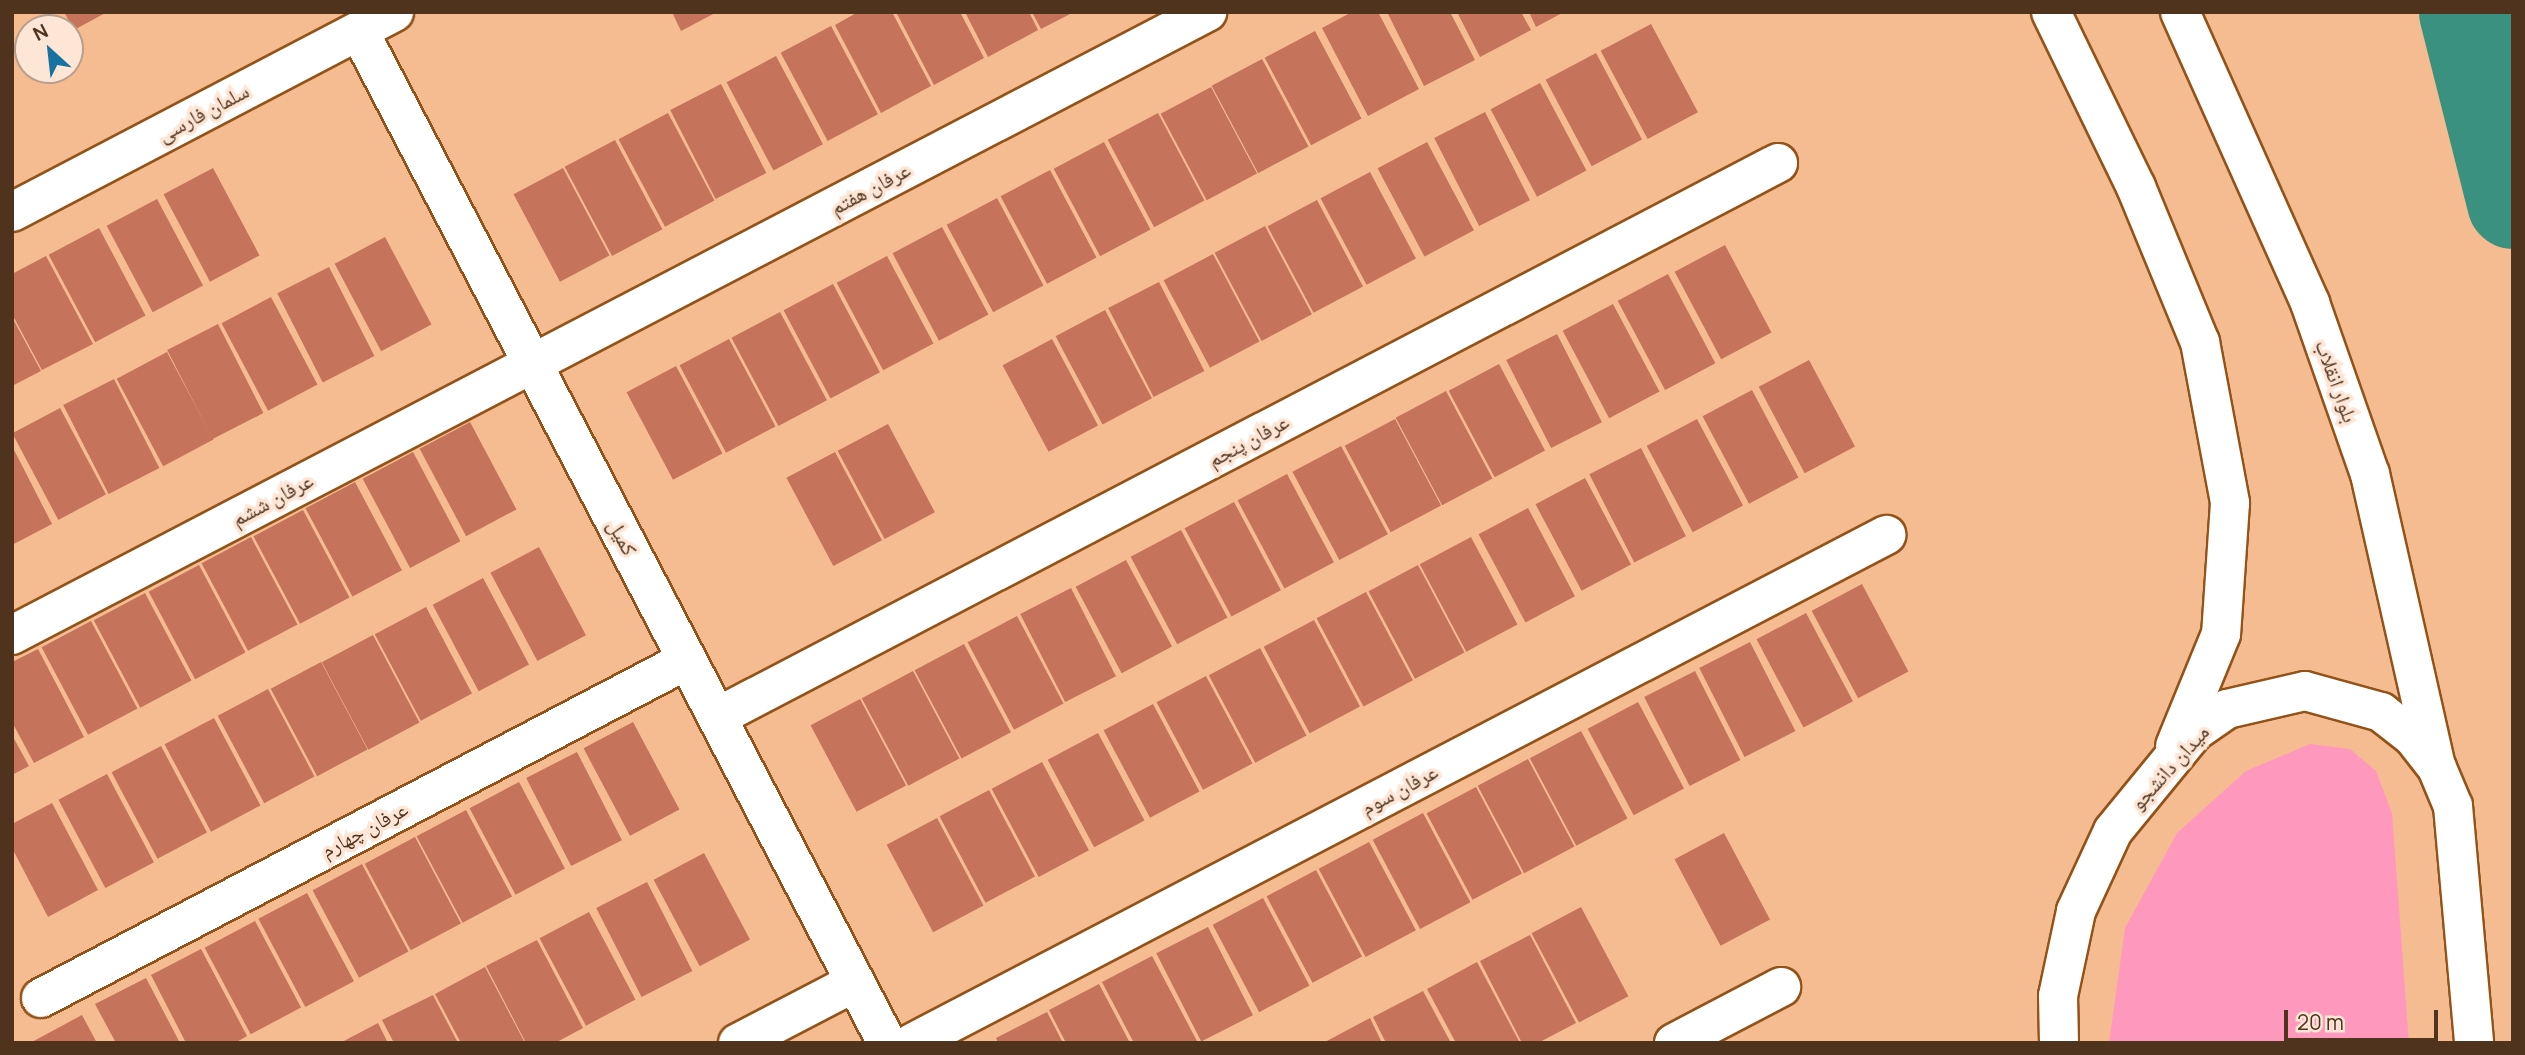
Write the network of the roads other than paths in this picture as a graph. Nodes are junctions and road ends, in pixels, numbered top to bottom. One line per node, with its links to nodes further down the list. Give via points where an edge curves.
1 (394, 12): 5 (street, سلمان فارسی)
2 (1207, 12): 8 (street, عرفان هفتم)
3 (2051, 12): 13 (street, via 2136,187 2200,342 2230,503 2221,634)
4 (2180, 12): 14 (street, بلوار انقلاب, via 2310,303 2370,474)
5 (359, 31): 7 (street, سلمان فارسی); 8 (street, کمیل)
6 (1778, 163): 12 (street, عرفان پنجم)
7 (12, 212)
8 (532, 364): 10 (street, عرفان ششم); 11 (street, کمیل)
9 (1886, 535): 21 (street, عرفان سوم)
10 (12, 635)
11 (687, 660): 12 (street, کمیل); 18 (street, عرفان چهارم)
12 (717, 717): 15 (street, کمیل)
13 (2169, 762): 14 (street, میدان دانشجو, via 2194,732 2227,709 2305,691 2344,697 2381,712 2413,737); 17 (street, میدان دانشجو, via 2113,831 2076,911)
14 (2437, 768): 25 (street, میدان دانشجو, via 2453,806)
15 (855, 982): 19 (street); 20 (street, کمیل)
16 (1782, 986): 22 (street)
17 (2058, 996): 23 (street); 24 (street, میدان دانشجو)
18 (41, 998)
19 (738, 1043)
20 (887, 1043)
21 (912, 1043)
22 (1674, 1043)
23 (2035, 1043)
24 (2059, 1043)
25 (2474, 1043)

